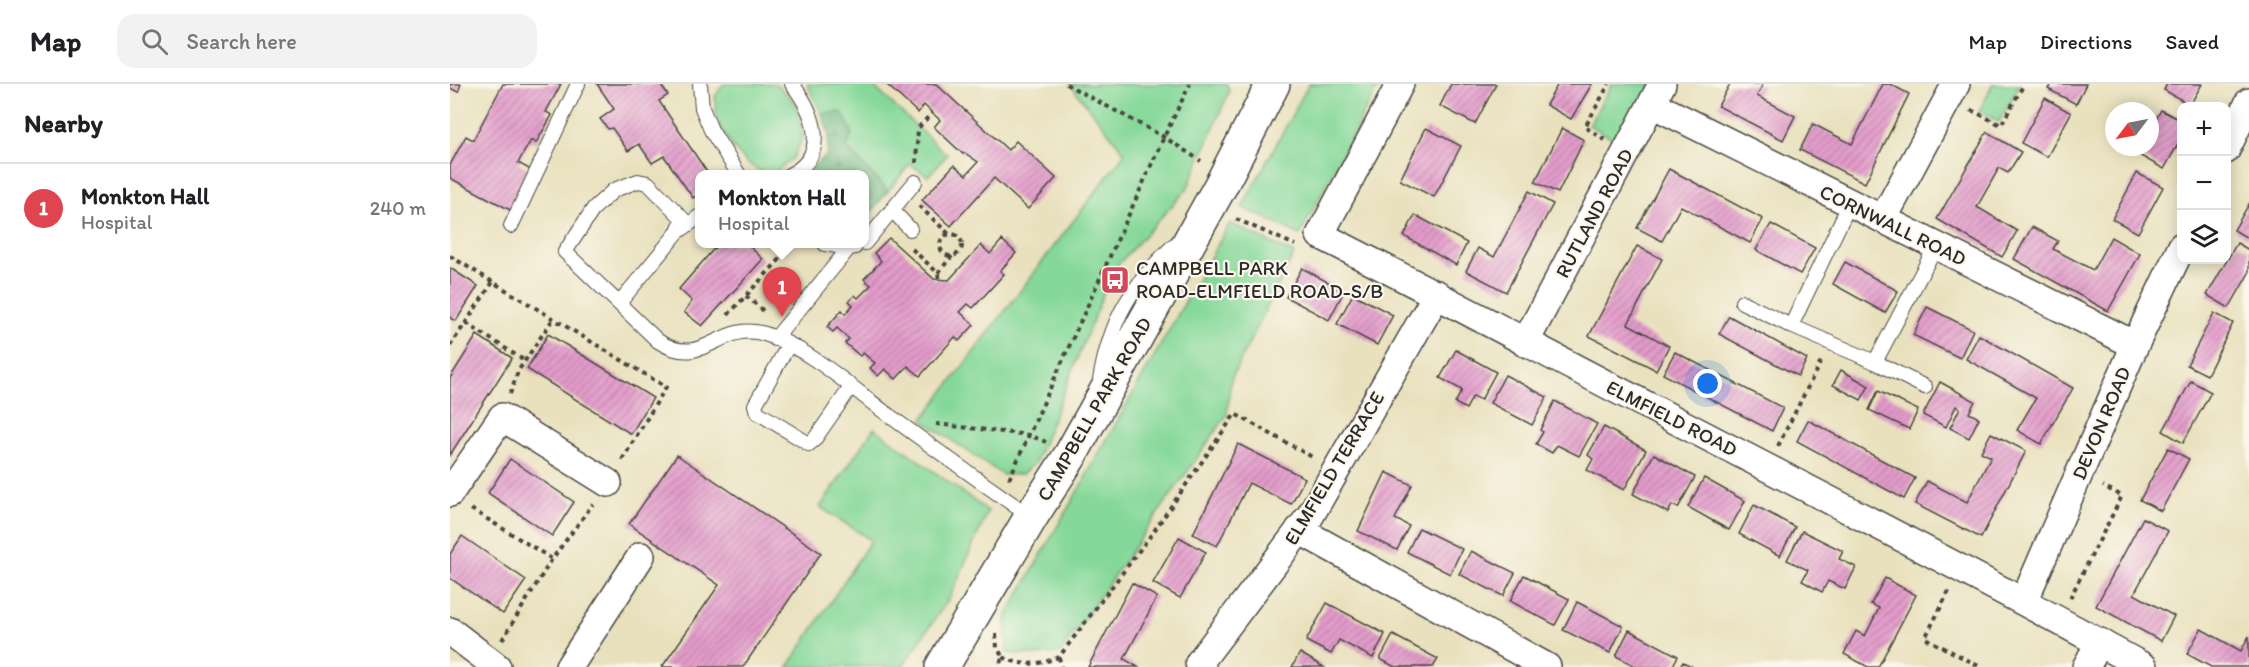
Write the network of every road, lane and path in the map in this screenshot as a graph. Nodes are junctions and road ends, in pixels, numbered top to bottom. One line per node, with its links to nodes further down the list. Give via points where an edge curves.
1 (578, 84): 27 (lane)
2 (792, 84): 19 (lane, via 809,112 816,137 807,161)
3 (1066, 84): 15 (path)
4 (1190, 84): 15 (path)
5 (1273, 84): 24 (street, CAMPBELL PARK ROAD)
6 (1400, 84): 31 (street)
7 (1609, 84): 17 (path, via 1585,127)
8 (1956, 84): 26 (street)
9 (2024, 84): 14 (path)
10 (702, 86): 18 (lane, via 702,108 711,130)
11 (1657, 94): 17 (street, RUTLAND ROAD); 22 (street, CORNWALL ROAD)
12 (2249, 102): 16 (street)
13 (932, 113): 20 (path, via 918,128)
14 (2001, 125)
15 (1164, 137): 58 (path)
16 (2231, 140)
17 (1626, 154): 48 (street, RUTLAND ROAD)
18 (737, 170)
19 (795, 170)
20 (915, 182): 21 (lane)
21 (905, 194): 23 (lane); 30 (path)
22 (1850, 203): 26 (street, CORNWALL ROAD); 45 (lane)
23 (892, 210): 28 (lane); 32 (lane)
24 (1218, 217): 31 (path, via 1297,246); 59 (street, CAMPBELL PARK ROAD)
25 (695, 219): 29 (lane)
26 (1883, 219): 33 (street, CORNWALL ROAD)
27 (511, 226)
28 (910, 229)
29 (677, 233): 41 (lane); 41 (lane, via 683,219 648,183 638,181 614,190 594,208 566,252)
30 (950, 234): 37 (path, via 940,245 943,252); 37 (path, via 962,244 959,254)
31 (1320, 235): 40 (street, ELMFIELD ROAD)
32 (869, 237)
33 (1936, 246): 49 (street, CORNWALL ROAD); 53 (lane)
34 (789, 248): 51 (path)
35 (849, 248): 46 (lane)
36 (2177, 255): 49 (street, DEVON ROAD)
37 (952, 256): 38 (path)
38 (938, 273)
39 (493, 282): 44 (path)
40 (1437, 294): 48 (street, ELMFIELD ROAD); 61 (street, ELMFIELD TERRACE)
41 (620, 302): 51 (lane, via 658,341 671,349)
42 (1742, 302): 45 (lane)
43 (553, 318): 52 (path)
44 (466, 322): 50 (path); 52 (path)
45 (1791, 326): 47 (lane)
46 (781, 342): 51 (lane, via 764,334 735,332); 54 (lane, via 813,358); 54 (lane, via 755,405 757,412 809,444)
47 (1830, 342): 53 (lane); 60 (path)
48 (1525, 343): 60 (street, ELMFIELD ROAD)
49 (2135, 345): 62 (street, DEVON ROAD)
50 (450, 346)
51 (695, 351)
52 (525, 361): 56 (path)
53 (1875, 362): 55 (lane)
54 (851, 387): 57 (lane)
55 (1925, 387)
56 (502, 417): 63 (street); 65 (street)
57 (899, 423): 58 (path); 64 (lane)
58 (1029, 435): 59 (path); 64 (path)
59 (1070, 456): 66 (street, CAMPBELL PARK ROAD)
60 (1767, 468): 70 (street, ELMFIELD ROAD)
61 (1336, 470): 67 (street, ELMFIELD TERRACE); 76 (path, via 1235,414 1154,531)
62 (2079, 474): 71 (street, DEVON ROAD); 72 (path, via 2122,496)
63 (608, 483)
64 (1001, 496): 66 (lane)
65 (460, 501): 69 (path)
66 (1031, 517): 81 (street, CAMPBELL PARK ROAD)
67 (1299, 530): 78 (street, ELMFIELD TERRACE); 84 (street)
68 (641, 556): 80 (street)
69 (552, 559)
70 (1960, 568): 71 (street, ELMFIELD ROAD); 85 (path, via 1925,638)
71 (2024, 601): 72 (street, ELMFIELD ROAD)
72 (2059, 620): 74 (street, ELMFIELD ROAD)
73 (450, 631): 79 (street)
74 (2100, 642): 86 (street); 87 (street, ELMFIELD ROAD)
75 (1003, 657): 77 (path)
76 (1059, 657): 77 (path, via 1041,664); 83 (path)
77 (1013, 662): 82 (path)
78 (1201, 665)
79 (497, 667)
80 (569, 667)
81 (942, 667)
82 (1021, 667)
83 (1061, 667)
84 (1547, 667)
85 (1981, 667)
86 (2086, 667)
87 (2144, 667)

